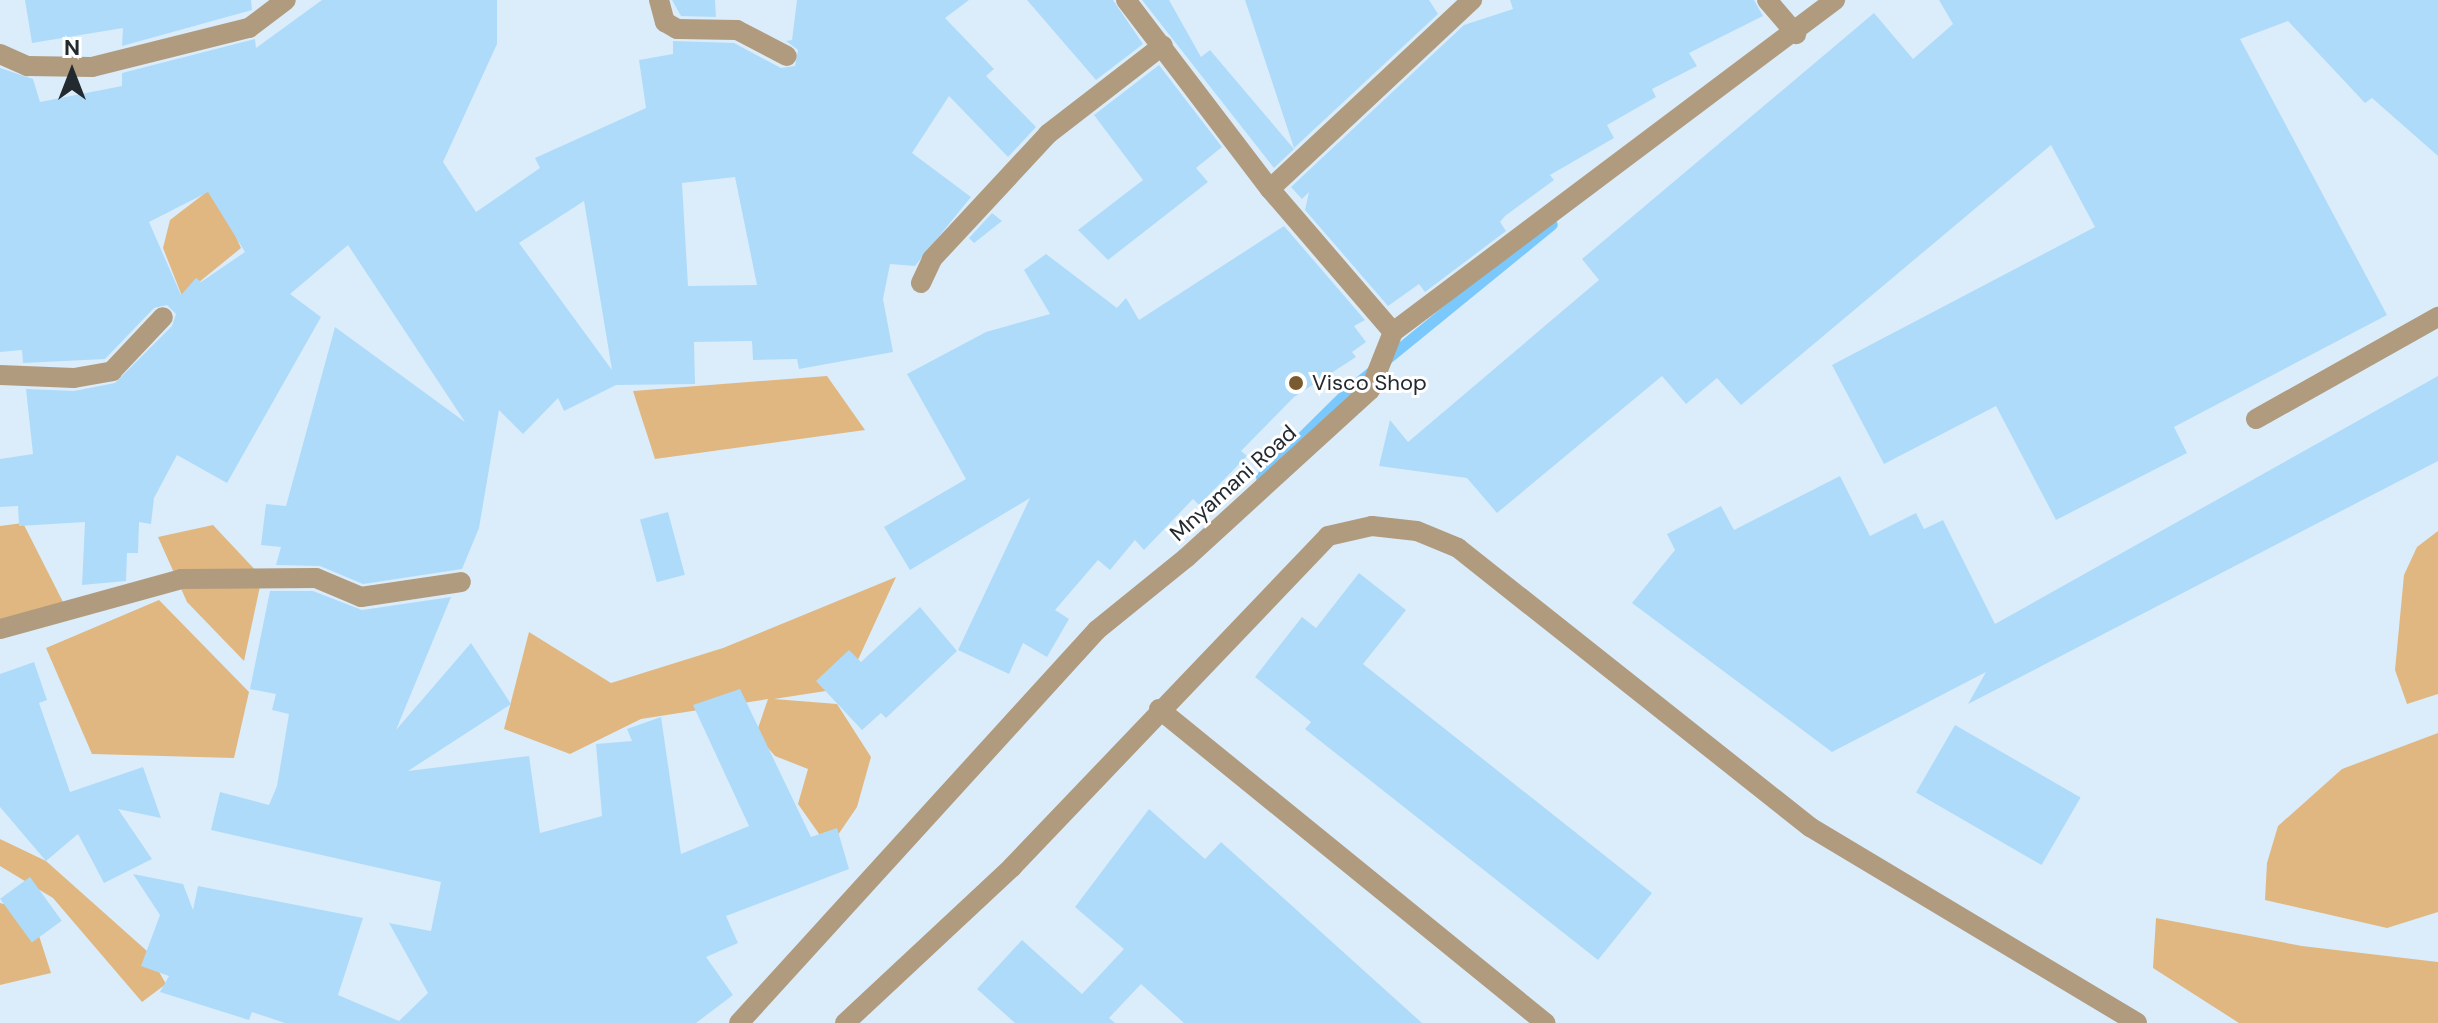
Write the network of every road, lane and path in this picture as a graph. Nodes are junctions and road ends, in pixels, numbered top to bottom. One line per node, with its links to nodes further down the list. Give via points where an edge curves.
1 (286, 0): 9 (street, via 249,28 92,67 27,66)
2 (659, 0): 10 (street, via 665,22 677,29 737,30)
3 (1126, 0): 8 (street)
4 (1472, 0): 11 (street)
5 (1767, 0): 7 (street)
6 (1835, 0): 7 (street)
7 (1796, 34): 15 (street)
8 (1163, 45): 11 (street); 12 (street, via 1048,134 932,259)
9 (0, 54)
10 (787, 56)
11 (1270, 189): 15 (street)
12 (921, 283)
13 (163, 317): 16 (street, via 112,371 74,378)
14 (2438, 317): 17 (street)
15 (1393, 332): 21 (street, Mnyamani Road, via 1370,390 1186,558 1097,630)
16 (0, 375)
17 (2256, 419)
18 (461, 582): 19 (street, via 361,597 316,578 181,579)
19 (0, 629)
20 (1159, 709): 22 (street, via 1012,867); 23 (street); 24 (street, via 1328,536 1372,526 1417,531 1458,548 1810,827)
21 (739, 1023)
22 (845, 1023)
23 (1546, 1023)
24 (2137, 1023)

